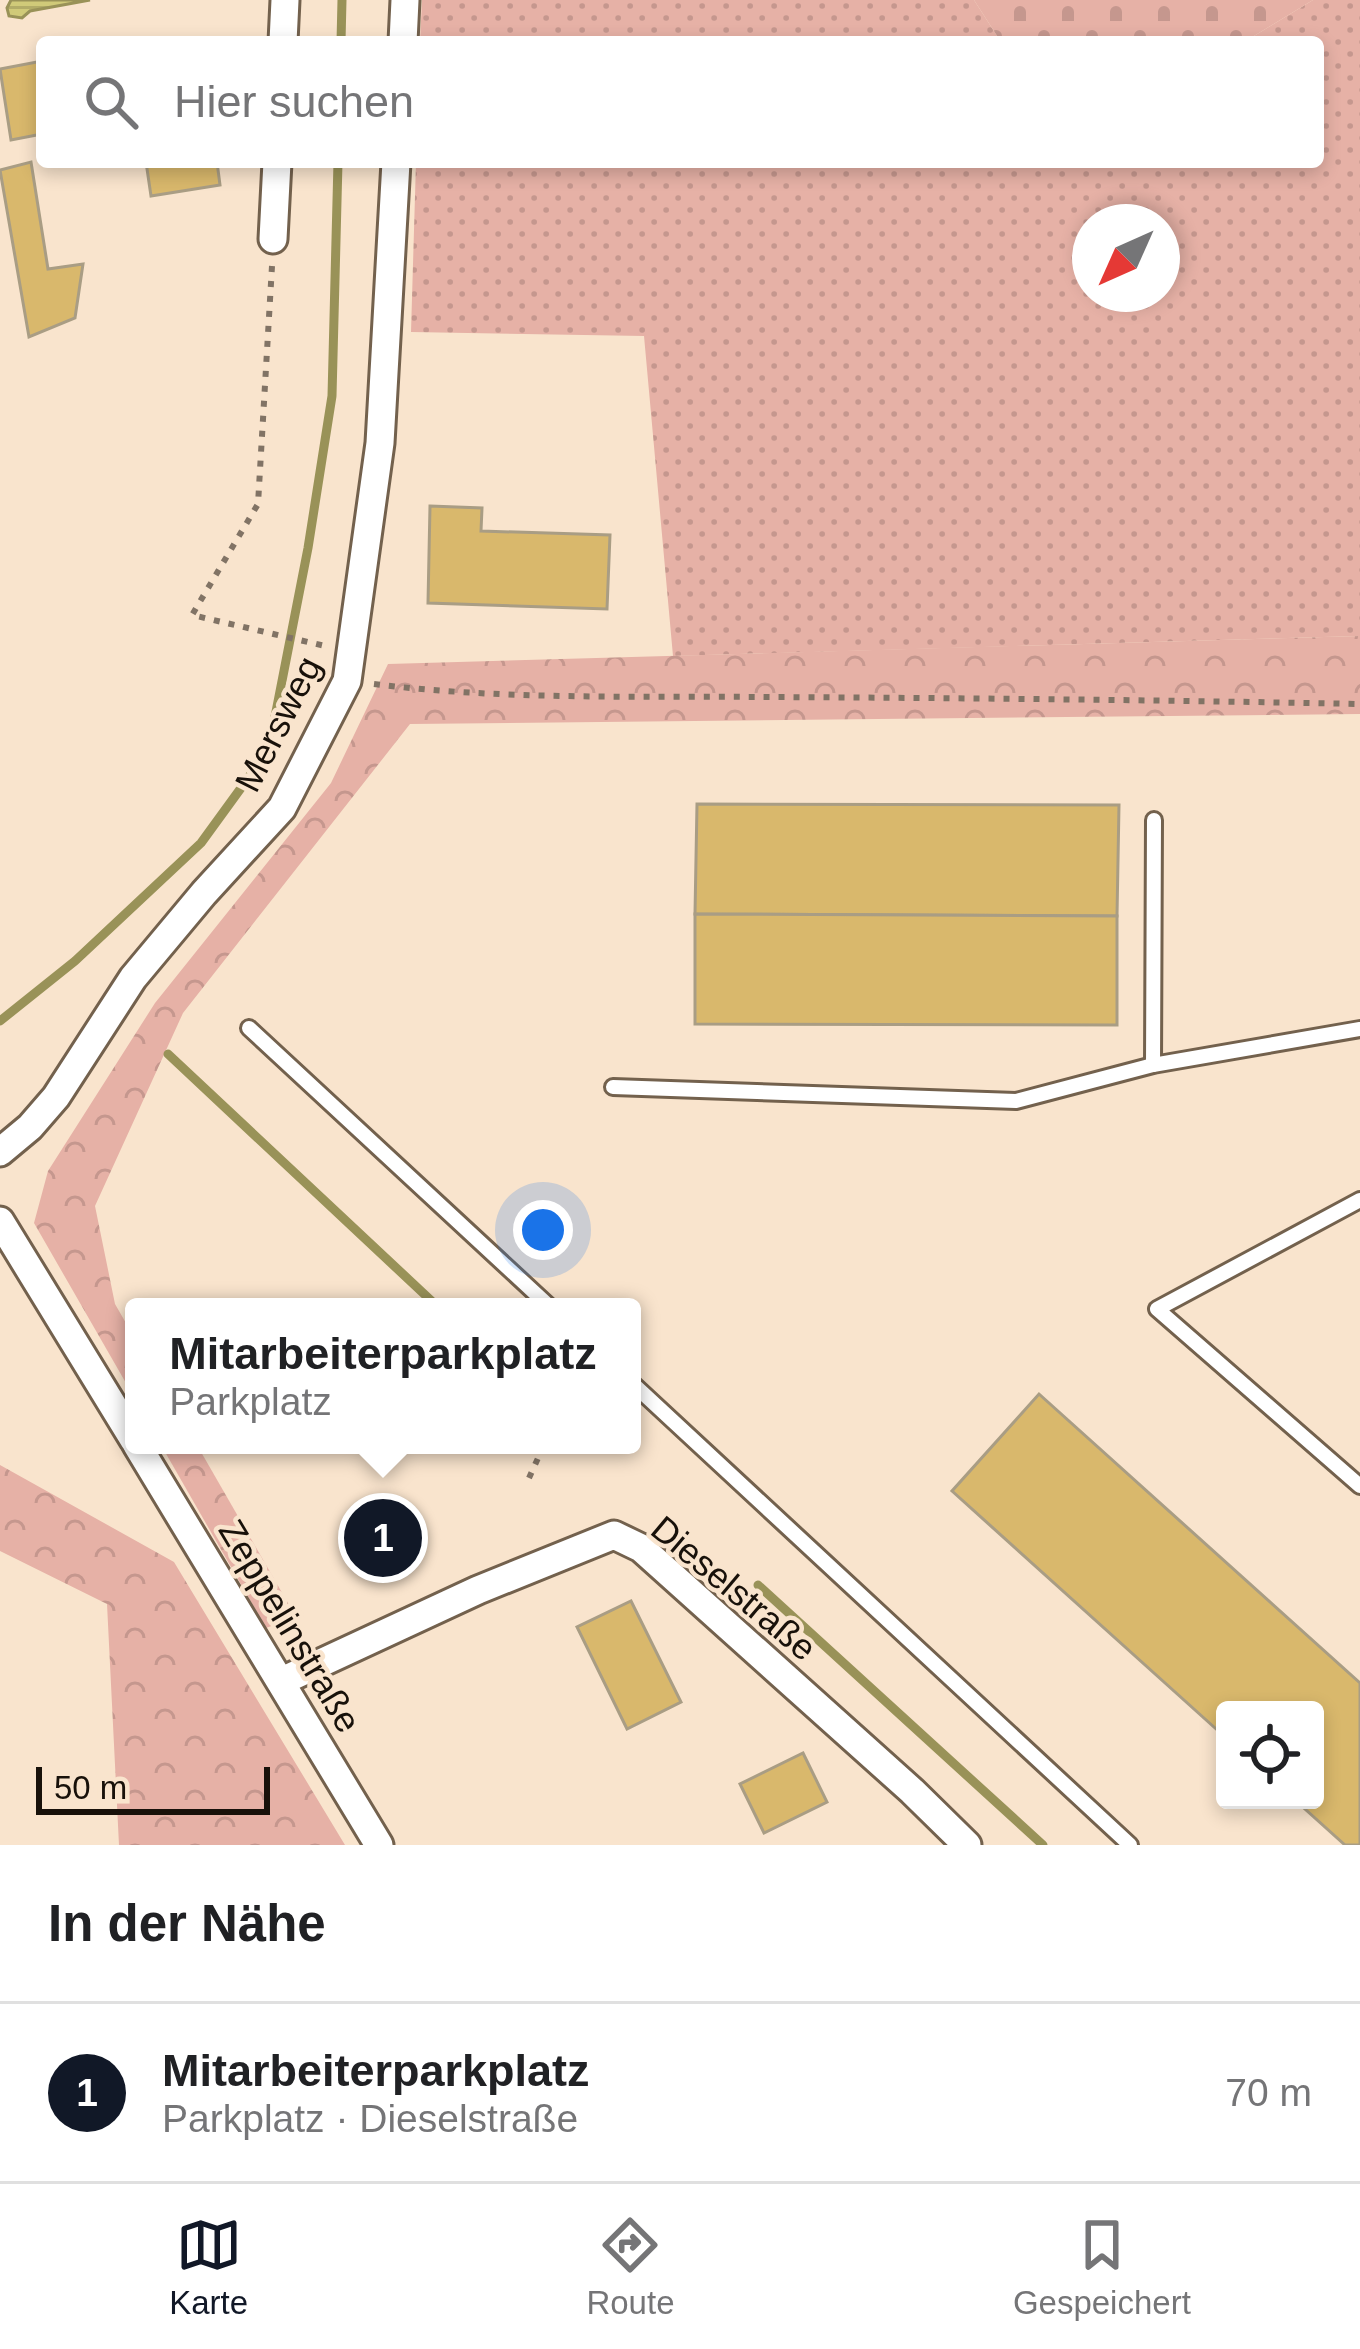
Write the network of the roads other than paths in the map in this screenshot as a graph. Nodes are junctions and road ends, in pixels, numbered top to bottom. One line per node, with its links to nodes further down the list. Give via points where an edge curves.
1 (286, 0): 3 (street)
2 (405, 0): 4 (street)
3 (283, 36)
4 (403, 36)
5 (277, 168): 7 (street)
6 (396, 168): 13 (street, Mersweg, via 380,443 346,681 282,808 133,979 56,1097)
7 (273, 239)
8 (1154, 820): 11 (lane)
9 (249, 1028): 16 (lane)
10 (1360, 1029): 11 (lane)
11 (1153, 1065): 12 (lane, via 1016,1101)
12 (613, 1087)
13 (0, 1152)
14 (1360, 1200): 20 (lane, via 1157,1309)
15 (0, 1221): 18 (street, Zeppelinstraße)
16 (540, 1298)
17 (641, 1391): 24 (lane)
18 (125, 1425)
19 (143, 1454): 21 (street, Zeppelinstraße)
20 (1360, 1486)
21 (282, 1681): 22 (street, Zeppelinstraße); 23 (street, Dieselstraße, via 614,1535 641,1548)
22 (379, 1845)
23 (968, 1845)
24 (1130, 1845)

